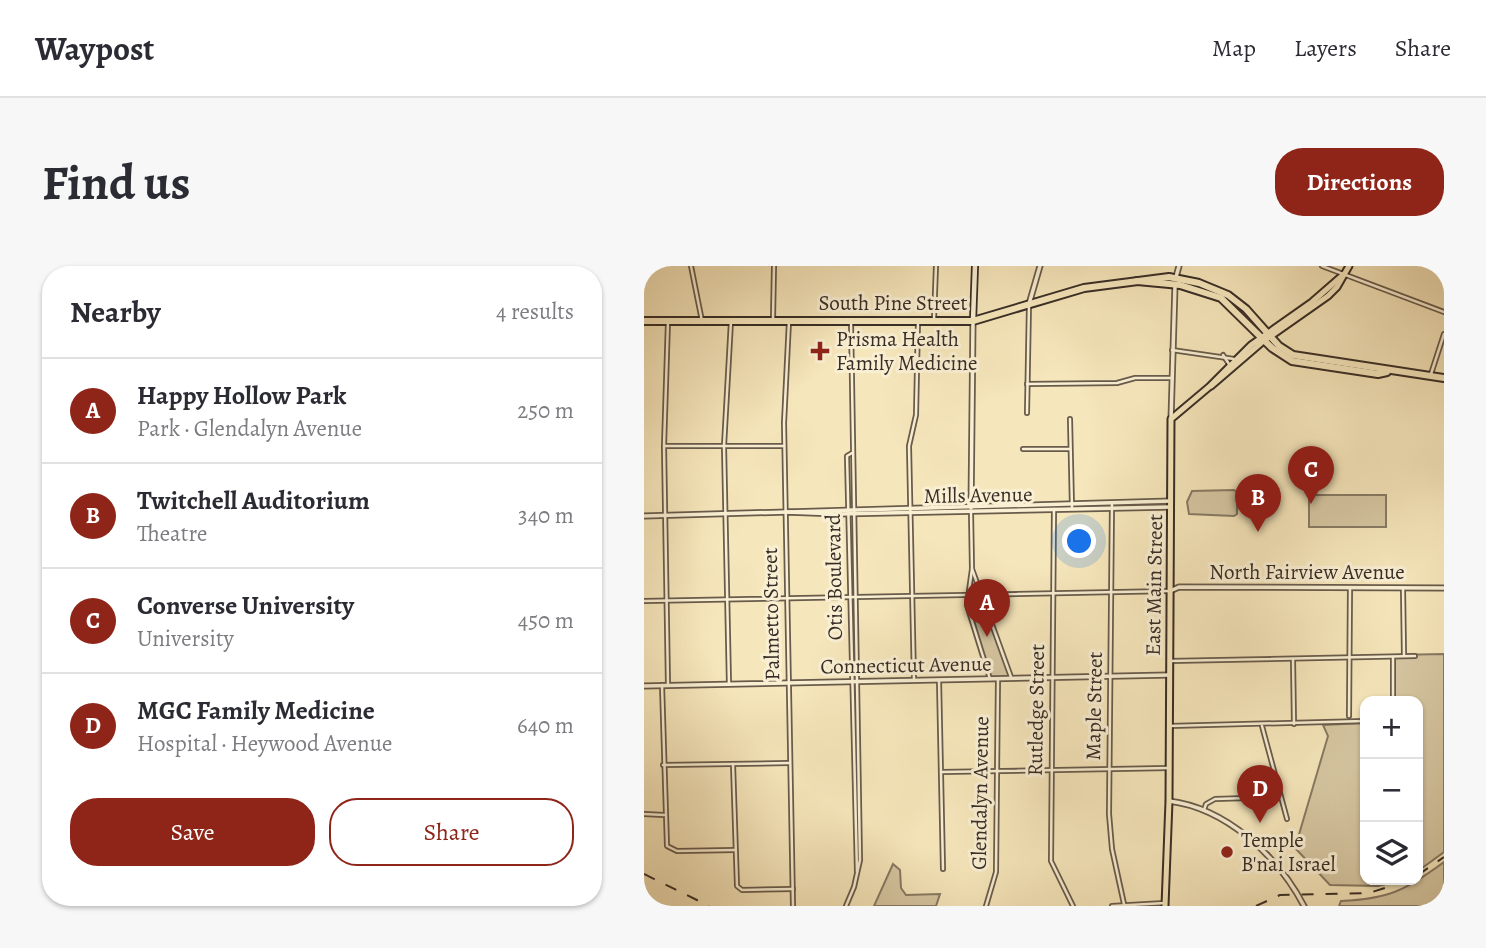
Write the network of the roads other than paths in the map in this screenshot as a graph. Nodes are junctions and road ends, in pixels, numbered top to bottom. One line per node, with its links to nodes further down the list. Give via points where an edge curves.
1 (691, 266): 15 (street)
2 (774, 266): 17 (street)
3 (936, 266): 22 (street)
4 (975, 266): 19 (main road)
5 (1040, 266): 11 (street)
6 (1179, 266): 10 (street, East Main Street)
7 (1322, 266): 9 (street)
8 (1349, 266): 9 (main road)
9 (1343, 275): 12 (street); 24 (main road)
10 (1175, 281): 11 (highway, South Pine Street, via 1091,287); 24 (highway, South Pine Street, via 1224,293 1241,305); 25 (street, East Main Street)
11 (1029, 304): 19 (highway, South Pine Street); 32 (street)
12 (1444, 312)
13 (644, 321): 14 (highway, South Pine Street)
14 (668, 321): 15 (highway, South Pine Street); 36 (street)
15 (702, 321): 16 (highway, South Pine Street)
16 (731, 321): 17 (highway, South Pine Street); 37 (street)
17 (773, 321): 18 (highway, South Pine Street)
18 (789, 321): 20 (highway, South Pine Street); 38 (street, Palmetto Street)
19 (973, 321): 22 (highway, South Pine Street); 45 (street)
20 (851, 322): 21 (highway, South Pine Street); 47 (street, Otis Boulevard)
21 (918, 322): 22 (highway, South Pine Street); 46 (street, via 916,415 909,446)
22 (934, 322)
23 (1444, 334): 30 (street)
24 (1266, 337): 27 (main road); 28 (main road); 30 (highway, South Pine Street, via 1292,361)
25 (1172, 350): 26 (street); 29 (street, East Main Street)
26 (1223, 355): 27 (street); 28 (street)
27 (1235, 359): 28 (main road)
28 (1231, 367): 35 (main road)
29 (1171, 377): 32 (street); 35 (street, East Main Street)
30 (1430, 377): 31 (highway, South Pine Street)
31 (1444, 378)
32 (1027, 384): 33 (street)
33 (1027, 413)
34 (1070, 419): 40 (street)
35 (1171, 419): 41 (main road, East Main Street)
36 (664, 446): 37 (street); 50 (street)
37 (724, 446): 38 (street); 49 (street)
38 (784, 446): 48 (street, Palmetto Street)
39 (1023, 449): 40 (street)
40 (1070, 449): 43 (street)
41 (1171, 504): 42 (street, Mills Avenue); 56 (main road, East Main Street)
42 (1112, 505): 43 (street, Mills Avenue); 57 (street, Maple Street)
43 (1072, 506): 44 (street, Mills Avenue)
44 (1054, 507): 45 (street, Mills Avenue); 58 (street, Rutledge Street)
45 (971, 509): 46 (street, Mills Avenue); 52 (street)
46 (910, 510): 47 (street, Mills Avenue); 61 (street)
47 (850, 511): 48 (street, Mills Avenue); 62 (street, Otis Boulevard)
48 (786, 512): 49 (street, Mills Avenue); 63 (street, Palmetto Street)
49 (725, 513): 50 (street, Mills Avenue); 64 (street)
50 (666, 514): 51 (street, Mills Avenue); 66 (street)
51 (644, 516)
52 (972, 569): 59 (street); 60 (street)
53 (1350, 588): 54 (street, North Fairview Avenue); 56 (street, North Fairview Avenue, via 1179,587); 69 (street)
54 (1403, 588): 55 (street, North Fairview Avenue); 67 (street)
55 (1444, 589)
56 (1170, 591): 57 (street); 72 (main road, East Main Street)
57 (1111, 592): 58 (street); 74 (street, Maple Street)
58 (1053, 593): 60 (street); 75 (street, Rutledge Street)
59 (967, 594): 60 (street); 61 (street); 76 (street, via 968,613)
60 (982, 594): 78 (street)
61 (912, 596): 62 (street); 79 (street)
62 (852, 597): 63 (street); 81 (street, Otis Boulevard)
63 (787, 598): 64 (street); 82 (street, Palmetto Street)
64 (726, 599): 66 (street); 83 (street)
65 (644, 601): 66 (street)
66 (667, 601): 84 (street)
67 (1404, 656): 68 (street); 70 (street)
68 (1415, 656)
69 (1350, 657): 70 (street); 71 (street); 87 (street)
70 (1393, 657): 86 (street)
71 (1293, 659): 72 (street); 89 (street)
72 (1169, 661): 73 (main road, East Main Street)
73 (1169, 676): 74 (street, Connecticut Avenue); 90 (main road, East Main Street)
74 (1111, 677): 75 (street, Connecticut Avenue); 96 (street, Maple Street)
75 (1052, 678): 78 (street, Connecticut Avenue); 97 (street, Rutledge Street)
76 (990, 679): 77 (street, Connecticut Avenue); 80 (street, Connecticut Avenue)
77 (998, 679): 78 (street, Connecticut Avenue); 98 (street, Glendalyn Avenue)
78 (1012, 679)
79 (914, 680): 80 (street, Connecticut Avenue); 81 (street, Connecticut Avenue)
80 (939, 680): 99 (street)
81 (854, 682): 82 (street, Connecticut Avenue); 113 (street, Otis Boulevard, via 860,860)
82 (788, 683): 83 (street, Connecticut Avenue); 92 (street, Palmetto Street)
83 (729, 684): 84 (street, Connecticut Avenue)
84 (665, 685): 85 (street, Connecticut Avenue); 94 (street)
85 (644, 686)
86 (1393, 696)
87 (1349, 716)
88 (1360, 721): 89 (street)
89 (1294, 724): 91 (street)
90 (1169, 726): 91 (street); 95 (main road, East Main Street)
91 (1262, 726): 100 (street)
92 (790, 763): 93 (street); 108 (street, Palmetto Street)
93 (733, 764): 94 (street); 106 (street)
94 (663, 765): 104 (street)
95 (1169, 768): 96 (street); 101 (main road, East Main Street)
96 (1109, 769): 97 (street); 109 (street, Maple Street, via 1110,837)
97 (1052, 770): 98 (street); 115 (street, Rutledge Street, via 1051,864)
98 (998, 771): 99 (street); 114 (street, Glendalyn Avenue, via 996,872)
99 (941, 772): 107 (street)
100 (1280, 797): 102 (street, via 1215,799); 105 (street)
101 (1169, 801): 102 (street); 110 (main road, East Main Street)
102 (1203, 810): 111 (street, via 1241,831 1291,884)
103 (644, 814): 104 (street)
104 (664, 815): 106 (street, via 670,849)
105 (1287, 819)
106 (735, 850): 108 (street, via 736,884 742,890)
107 (943, 869)
108 (793, 889): 112 (street, Palmetto Street)
109 (1124, 904): 110 (street); 116 (street)
110 (1165, 905)
111 (1304, 905)
112 (793, 906)
113 (846, 906)
114 (986, 906)
115 (1073, 906)
116 (1112, 906)

